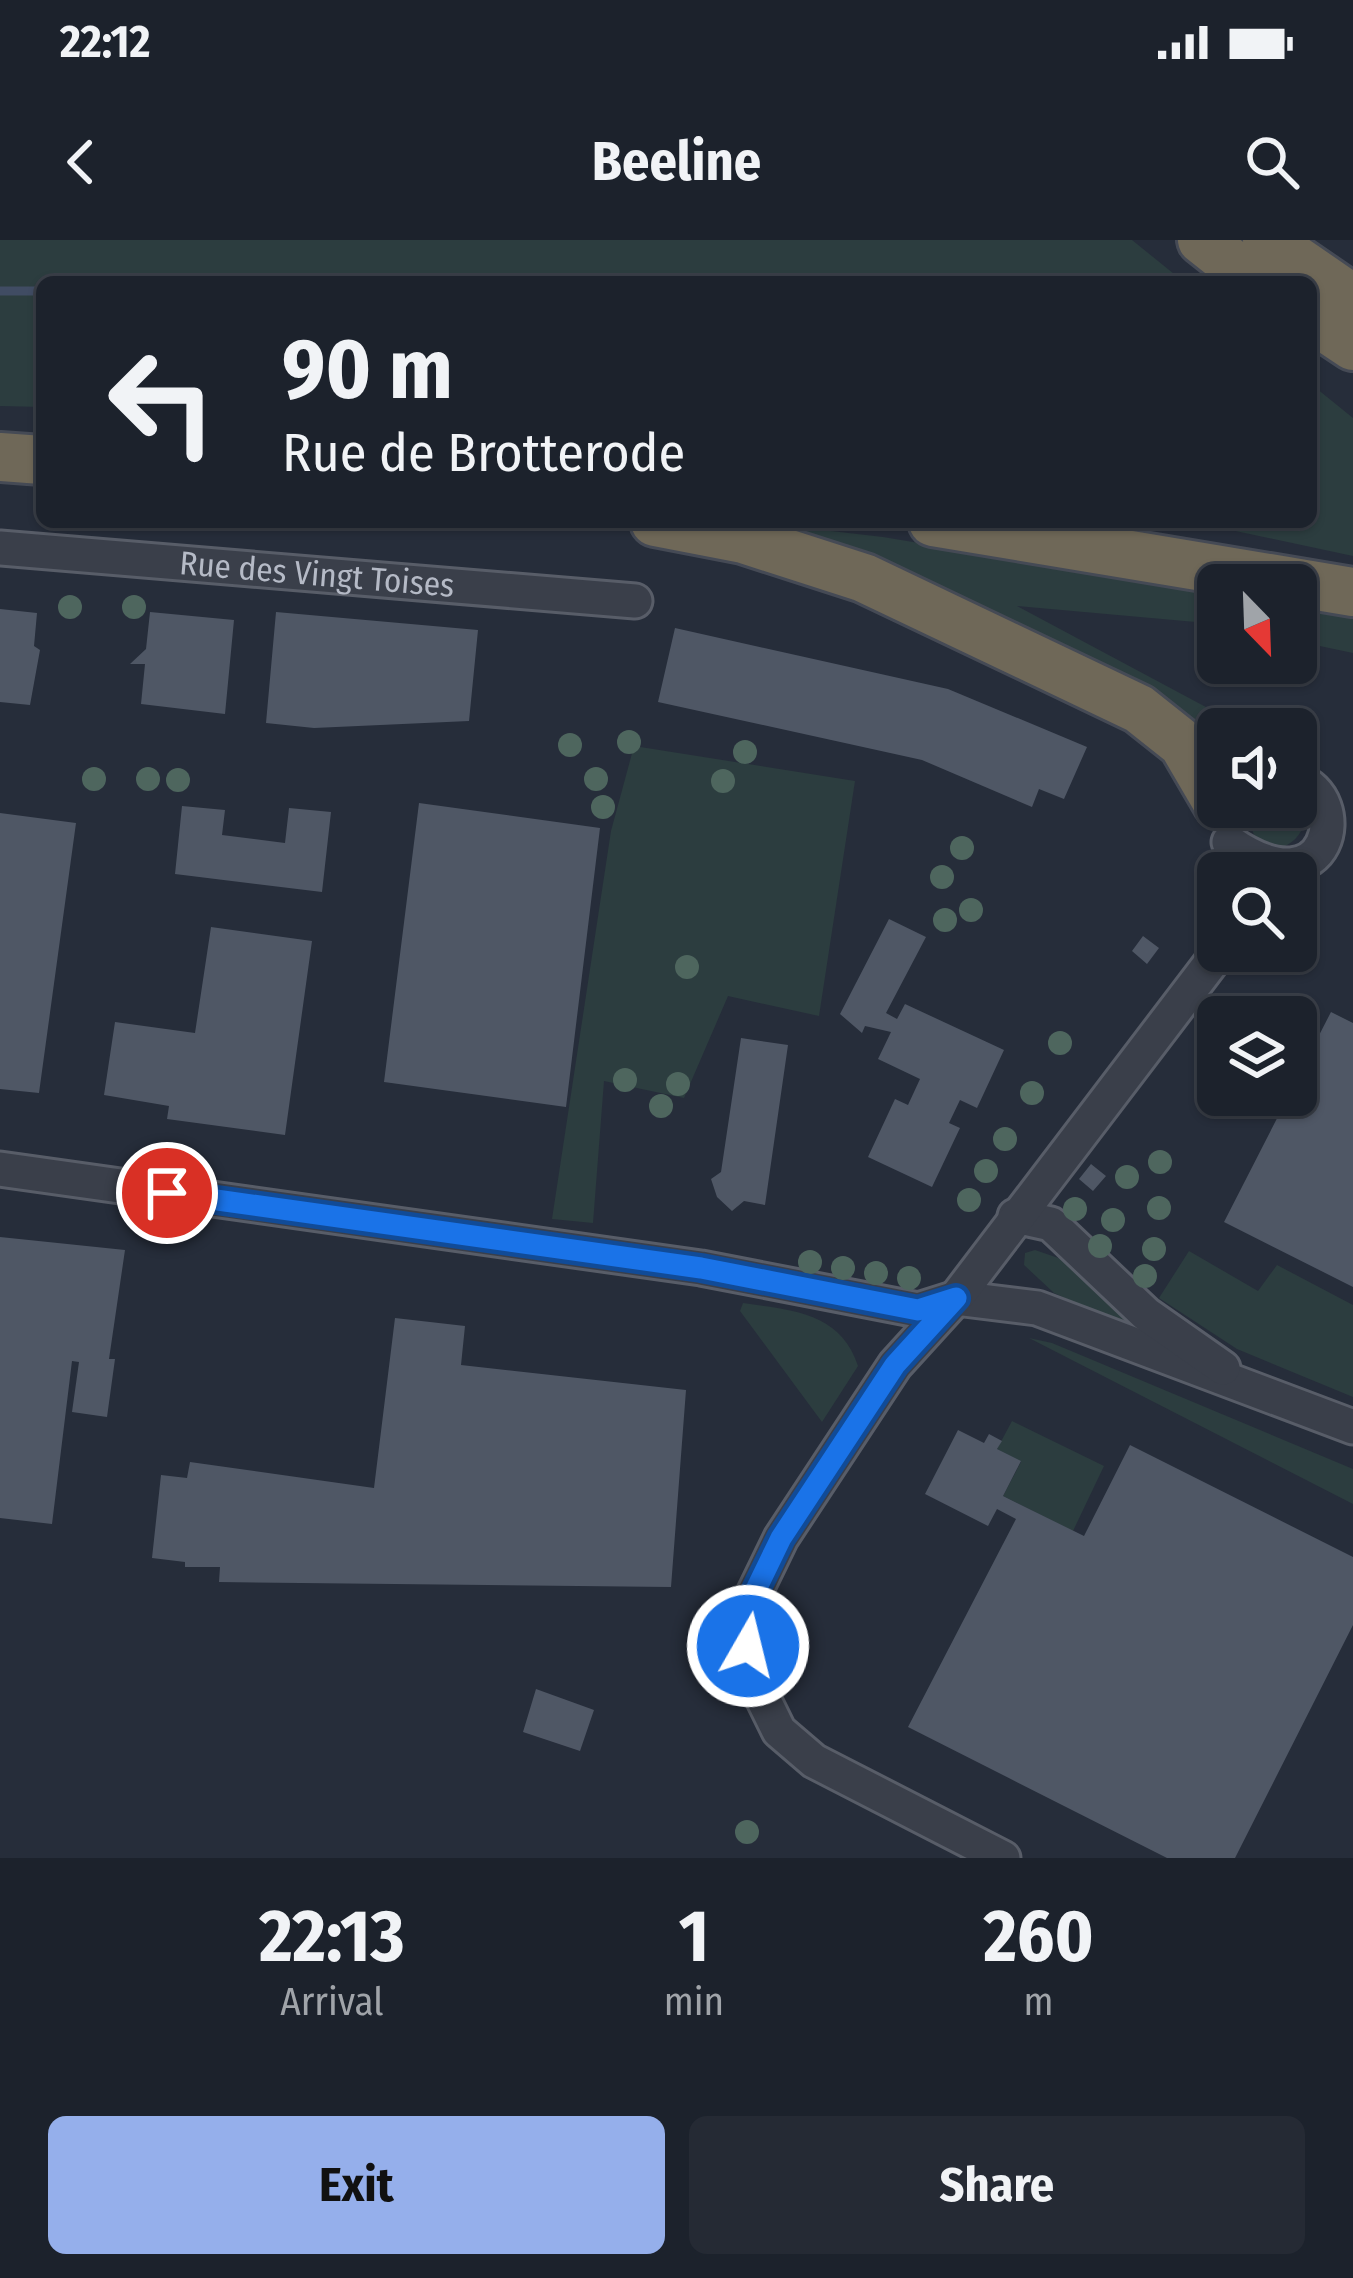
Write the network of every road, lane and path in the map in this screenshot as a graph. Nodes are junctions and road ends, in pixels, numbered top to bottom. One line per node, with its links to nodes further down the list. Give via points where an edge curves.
1 (1202, 240): 3 (highway)
2 (1268, 240): 4 (highway)
3 (1248, 276)
4 (1353, 299)
5 (1317, 323): 6 (highway)
6 (1353, 346)
7 (0, 436): 8 (highway)
8 (36, 438)
9 (0, 457): 10 (highway)
10 (36, 460)
11 (688, 528): 16 (highway, via 864,578 1139,709 1184,744)
12 (969, 528): 14 (highway)
13 (0, 548): 15 (street, Rue des Vingt Toises)
14 (1353, 592)
15 (635, 601)
16 (1197, 769)
17 (1317, 787): 20 (street, via 1336,824)
18 (1228, 828): 19 (street)
19 (1253, 852)
20 (1317, 854)
21 (1204, 972): 23 (street)
22 (0, 1169): 25 (street, via 701,1268)
23 (1015, 1216): 24 (street); 27 (street, via 1051,1224 1146,1314)
24 (956, 1298): 25 (street, via 918,1310); 26 (street); 27 (street, via 1036,1308)
25 (877, 1301): 26 (street)
26 (902, 1357): 29 (street, via 772,1556 747,1608 749,1670 779,1731 814,1761)
27 (1238, 1381): 28 (street)
28 (1353, 1426)
29 (1003, 1858)

